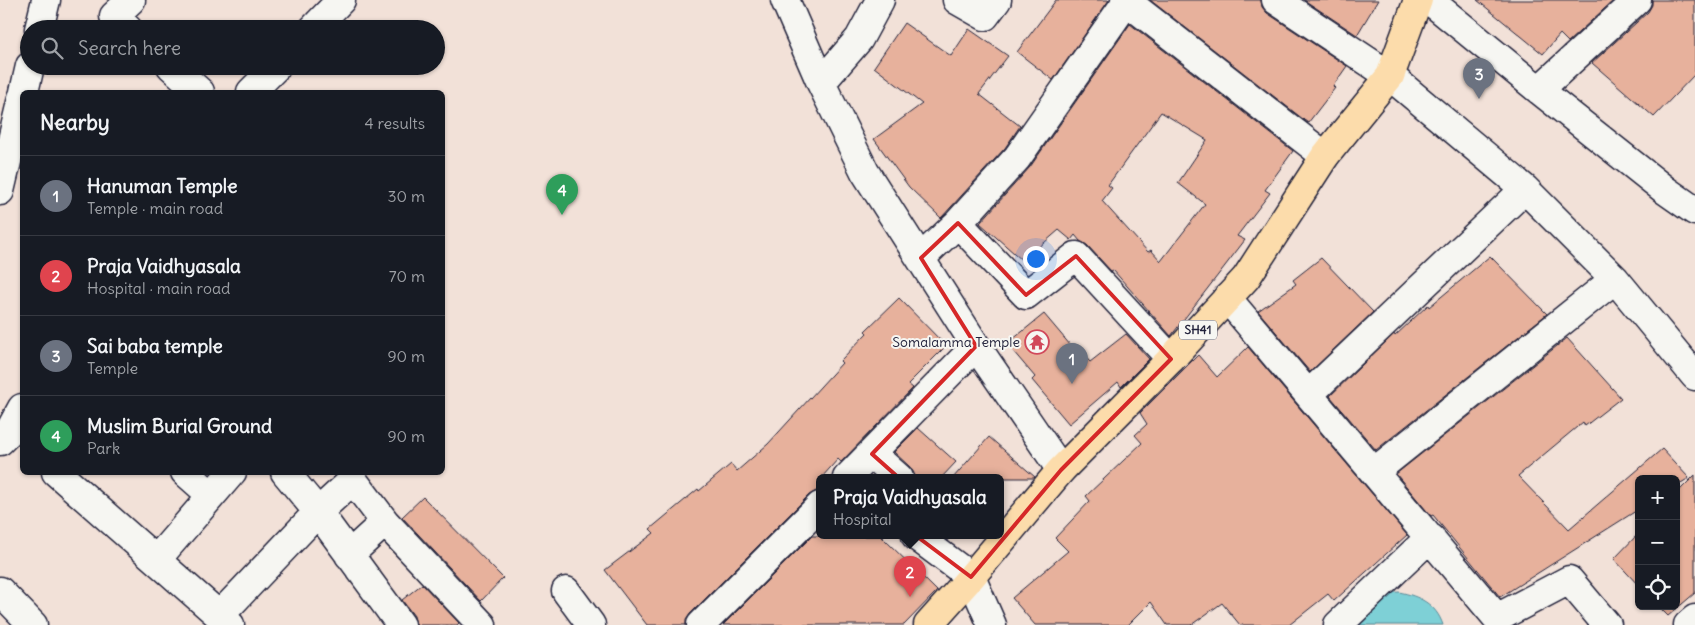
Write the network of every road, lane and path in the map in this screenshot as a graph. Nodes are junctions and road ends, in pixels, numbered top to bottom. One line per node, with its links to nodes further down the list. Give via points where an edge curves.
1 (46, 0): 13 (street)
2 (131, 0): 14 (street, via 114,16)
3 (341, 0): 15 (street)
4 (785, 0): 20 (street)
5 (880, 0): 20 (street, via 859,39)
6 (957, 0): 7 (street, via 985,16)
7 (996, 0)
8 (1126, 0): 26 (street); 30 (street, via 1017,158)
9 (1276, 0): 19 (street)
10 (1418, 0): 19 (main road, SH41)
11 (1429, 0): 24 (street)
12 (1637, 0): 24 (street)
13 (41, 20)
14 (118, 20)
15 (322, 20)
16 (28, 75): 21 (street)
17 (181, 75): 22 (street)
18 (267, 75): 23 (street)
19 (1390, 76): 26 (main road, SH41); 27 (street)
20 (821, 83): 31 (street, via 866,172)
21 (24, 90)
22 (198, 90)
23 (253, 90)
24 (1539, 90): 29 (street)
25 (20, 106): 28 (street)
26 (1326, 156): 33 (main road, SH41, via 1246,278)
27 (1525, 189): 32 (street); 37 (street)
28 (0, 191)
29 (1695, 211)
30 (958, 223): 31 (street); 35 (street, via 1026,295 1076,256)
31 (920, 258): 34 (street)
32 (1615, 279): 36 (street); 42 (street)
33 (1227, 298): 35 (main road, SH41); 37 (street)
34 (976, 346): 40 (street); 41 (street)
35 (1171, 359): 41 (main road, SH41)
36 (1695, 376)
37 (1309, 394): 42 (street)
38 (20, 412): 39 (street)
39 (8, 435)
40 (872, 454): 43 (street); 44 (street)
41 (1061, 470): 53 (main road, SH41)
42 (1374, 472): 54 (street)
43 (852, 474)
44 (894, 474)
45 (59, 475): 58 (street)
46 (188, 475): 49 (street)
47 (229, 475): 49 (street)
48 (287, 475): 51 (street)
49 (211, 495): 58 (street)
50 (816, 510): 68 (street)
51 (318, 512): 52 (street, via 353,480); 57 (street); 63 (street)
52 (385, 522): 57 (street); 66 (street)
53 (1004, 538)
54 (1430, 538): 71 (street); 72 (street, via 1497,618 1569,580)
55 (920, 539): 59 (street)
56 (1003, 539): 59 (main road, SH41)
57 (349, 555): 65 (street)
58 (157, 559): 63 (street)
59 (971, 577): 69 (main road, SH41); 70 (street)
60 (0, 591): 64 (street)
61 (566, 591): 67 (street)
62 (1695, 619): 73 (street)
63 (225, 620)
64 (33, 625)
65 (401, 625)
66 (482, 625)
67 (591, 625)
68 (701, 625)
69 (928, 625)
70 (992, 625)
71 (1338, 625)
72 (1607, 625)
73 (1688, 625)

